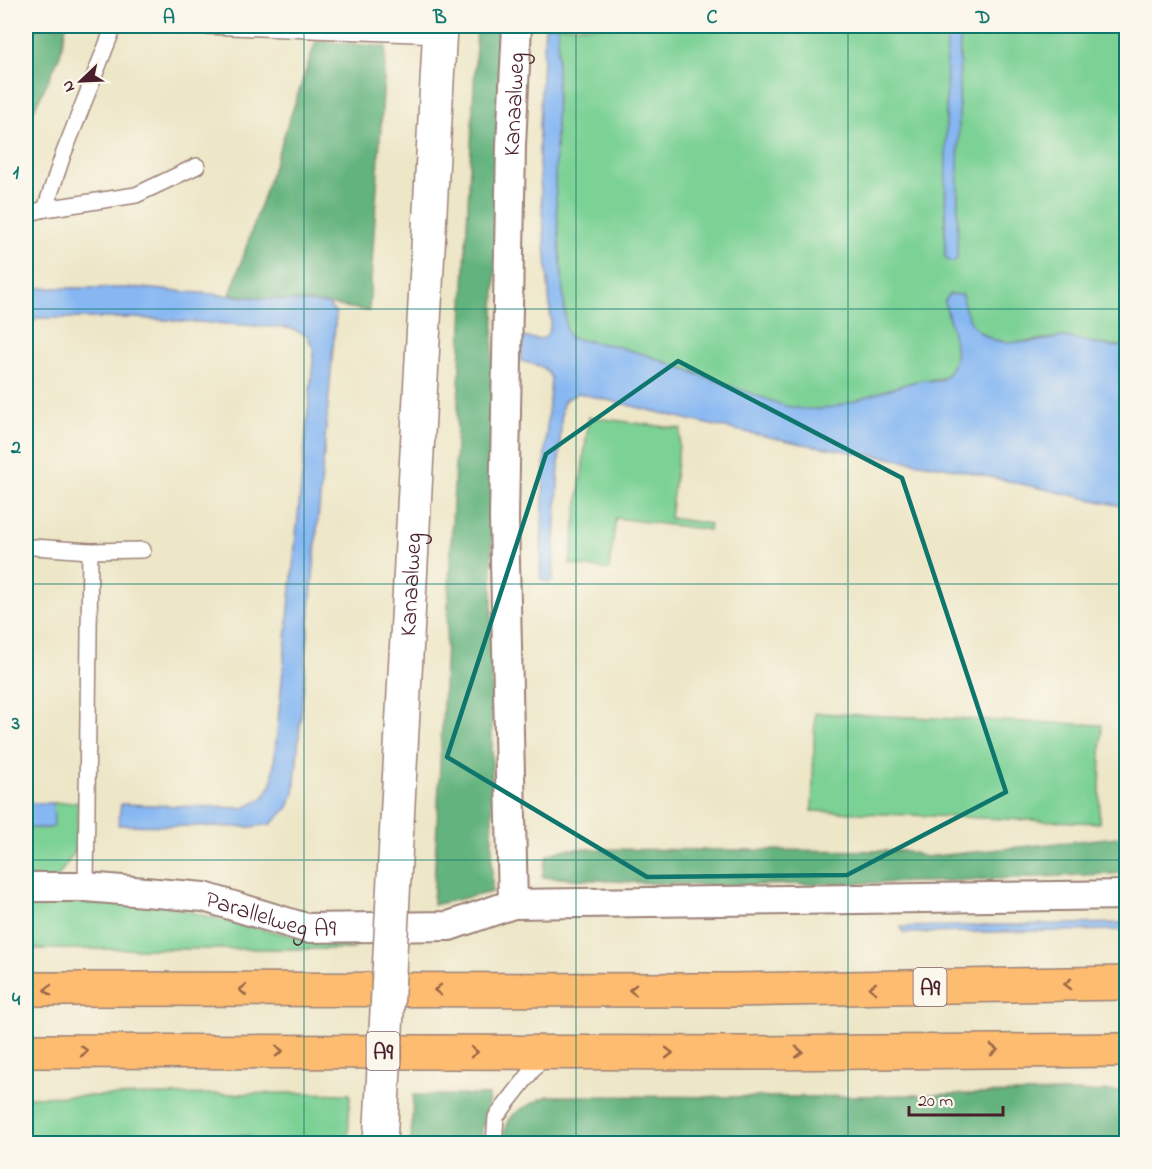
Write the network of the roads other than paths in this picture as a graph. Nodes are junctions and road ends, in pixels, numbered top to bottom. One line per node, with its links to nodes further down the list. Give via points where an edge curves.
1 (114, 26): 6 (lane)
2 (206, 26): 4 (lane)
3 (517, 26): 14 (street, Kanaalweg, via 504,519)
4 (440, 30): 20 (street, Kanaalweg, bridge)
5 (197, 166): 6 (lane, via 136,195)
6 (45, 209): 7 (lane)
7 (26, 214)
8 (34, 547): 9 (lane)
9 (90, 550): 10 (lane); 12 (lane)
10 (143, 550)
11 (26, 887): 12 (street, Parallelweg A9)
12 (86, 887): 14 (street, Parallelweg A9, via 204,897 306,928 449,926)
13 (1126, 895): 14 (street, Parallelweg A9)
14 (513, 904)
15 (1126, 983): 16 (highway, A9, one-way to 16, via 734,990)
16 (26, 990)
17 (1126, 1050): 19 (highway, A9, one-way to 17)
18 (26, 1052): 19 (highway, A9, one-way to 19)
19 (547, 1052): 21 (lane, via 496,1117)
20 (380, 1143)
21 (494, 1143)

